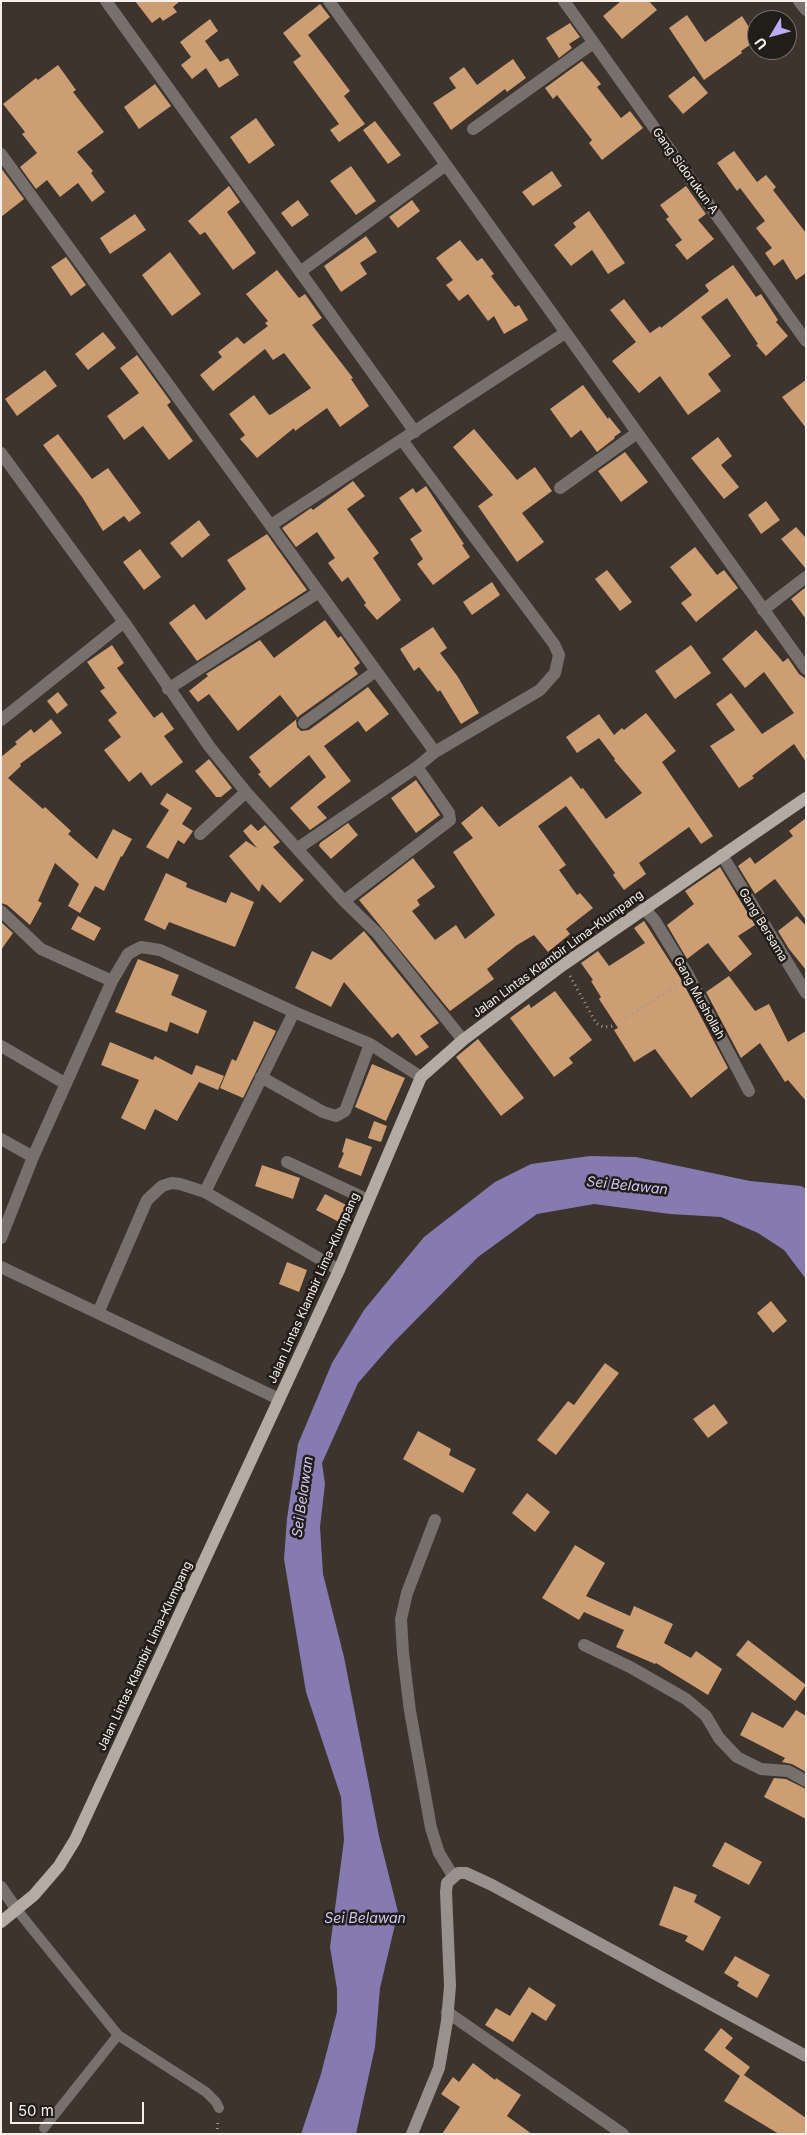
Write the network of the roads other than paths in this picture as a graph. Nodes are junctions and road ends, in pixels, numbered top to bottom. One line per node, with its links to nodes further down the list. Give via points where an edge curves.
1 (106, 1): 10 (street)
2 (329, 1): 9 (street)
3 (564, 1): 6 (street, Gang Sidorukun A)
4 (799, 1): 5 (street)
5 (806, 10)
6 (593, 43): 7 (street); 12 (street, Gang Sidorukun A)
7 (473, 129)
8 (1, 154): 18 (street)
9 (446, 165): 10 (street); 11 (street)
10 (300, 272): 13 (street)
11 (565, 333): 13 (street); 14 (street)
12 (806, 341)
13 (415, 432): 15 (street)
14 (637, 433): 17 (street); 21 (street)
15 (402, 440): 18 (street); 28 (street, via 559,655 554,673 540,690)
16 (1, 453): 22 (street)
17 (560, 488)
18 (271, 525): 20 (street)
19 (806, 577): 21 (street)
20 (319, 592): 24 (street); 25 (street)
21 (763, 610): 23 (street)
22 (124, 622): 25 (street); 26 (street)
23 (806, 669)
24 (376, 671): 27 (street); 28 (street)
25 (168, 689): 30 (street)
26 (1, 720)
27 (304, 723)
28 (435, 752): 29 (street)
29 (417, 767): 33 (street); 35 (street, via 449,813 450,820)
30 (246, 792): 32 (street); 33 (street)
31 (806, 798): 34 (main road, Jalan Lintas Klambir Lima–Klumpang)
32 (200, 834)
33 (298, 848): 35 (street)
34 (722, 855): 36 (main road, Jalan Lintas Klambir Lima–Klumpang); 39 (street, Gang Bersama)
35 (344, 901): 41 (street, via 377,933)
36 (644, 908): 41 (main road, Jalan Lintas Klambir Lima–Klumpang); 47 (street, Gang Mushollah, via 690,978)
37 (1, 911): 38 (street, via 41,949)
38 (112, 982): 40 (street, via 128,954 141,947 160,950); 46 (street)
39 (806, 993)
40 (294, 1012): 42 (street); 44 (street)
41 (463, 1040): 45 (main road, Jalan Lintas Klambir Lima–Klumpang)
42 (370, 1044): 44 (street, via 345,1111 336,1116 322,1112); 45 (street)
43 (1, 1046): 46 (street)
44 (261, 1077): 51 (street)
45 (421, 1077): 52 (main road, Jalan Lintas Klambir Lima–Klumpang)
46 (66, 1084): 49 (street)
47 (749, 1091)
48 (1, 1139): 49 (street)
49 (33, 1157): 53 (street)
50 (287, 1162): 52 (street)
51 (205, 1192): 55 (street); 56 (street, via 172,1183 153,1193 147,1200)
52 (368, 1200): 55 (main road, Jalan Lintas Klambir Lima–Klumpang)
53 (1, 1238)
54 (1, 1266): 56 (street)
55 (339, 1270): 57 (main road, Jalan Lintas Klambir Lima–Klumpang)
56 (98, 1313): 57 (street)
57 (279, 1399): 63 (main road, Jalan Lintas Klambir Lima–Klumpang, via 75,1840 59,1866)
58 (435, 1520): 61 (street, via 407,1593 402,1619 403,1653 431,1828 439,1853)
59 (584, 1645): 60 (street, via 686,1699 706,1716 719,1738 737,1757 760,1769 788,1771)
60 (806, 1781)
61 (453, 1876): 65 (street, via 447,1883 446,1892); 67 (street, via 466,1873 492,1885)
62 (1, 1887): 63 (street)
63 (17, 1910): 64 (main road, Jalan Lintas Klambir Lima–Klumpang); 66 (lane)
64 (1, 1922)
65 (448, 2012): 70 (street, via 439,2068); 71 (street)
66 (118, 2035): 68 (lane, via 206,2092); 69 (lane)
67 (806, 2056)
68 (219, 2108)
69 (44, 2128)
70 (412, 2134)
71 (623, 2134)

